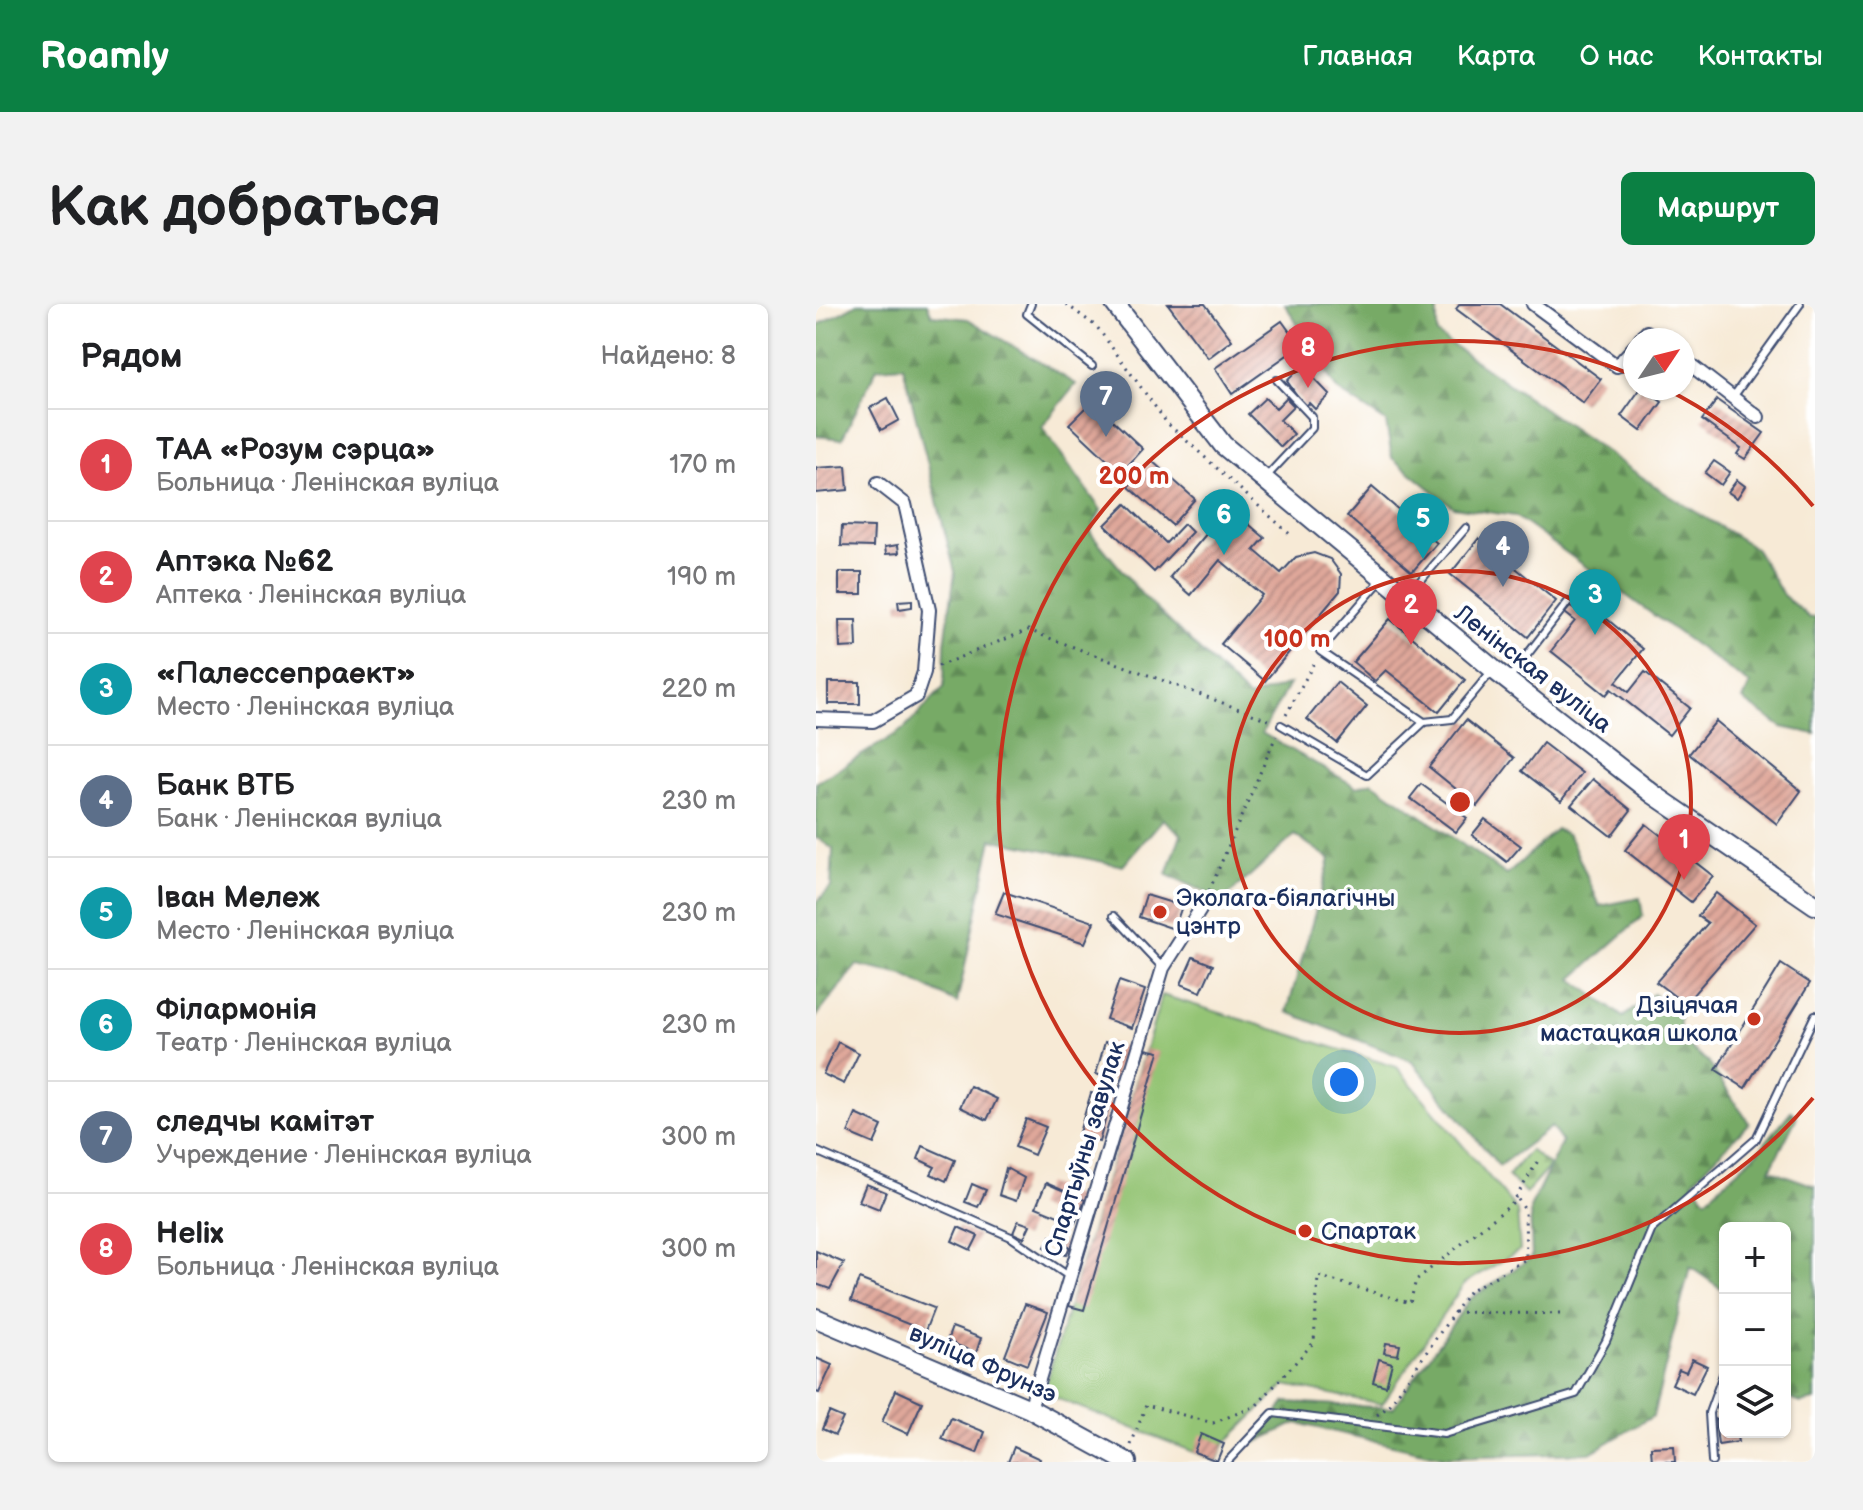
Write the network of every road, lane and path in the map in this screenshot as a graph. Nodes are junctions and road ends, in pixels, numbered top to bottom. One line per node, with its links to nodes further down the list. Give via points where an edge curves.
1 (1031, 304): 7 (lane, via 1027,314)
2 (1066, 304): 15 (path, via 1097,327 1167,423)
3 (1115, 304): 12 (main road, Ленінская вуліца, via 1223,445)
4 (1533, 304): 6 (street, via 1617,366)
5 (1800, 304): 10 (lane)
6 (1623, 359)
7 (1092, 366)
8 (1695, 368): 10 (street)
9 (1277, 380): 12 (lane, via 1312,417 1312,428)
10 (1733, 397): 11 (street)
11 (1758, 417)
12 (1264, 479): 16 (main road, Ленінская вуліца)
13 (878, 483): 20 (street, via 905,504 929,610)
14 (1466, 528): 17 (lane)
15 (1293, 537)
16 (1382, 579): 17 (main road, Ленінская вуліца); 19 (lane)
17 (1406, 598): 21 (main road, Ленінская вуліца)
18 (1568, 602): 21 (lane)
19 (1320, 651): 23 (lane); 24 (path)
20 (924, 672): 22 (street, via 916,696 873,721); 24 (path, via 1028,630)
21 (1500, 675): 23 (lane, via 1452,719); 25 (main road, Ленінская вуліца, via 1653,794)
22 (816, 719)
23 (1424, 722): 24 (lane, via 1367,775)
24 (1281, 725): 26 (path)
25 (1815, 905)
26 (1200, 910): 28 (street, Спартыўны завулак)
27 (1114, 916): 28 (lane)
28 (1163, 968): 33 (street, Спартыўны завулак)
29 (1815, 1015): 39 (lane, via 1756,1139 1652,1229 1606,1341 1576,1394 1444,1434)
30 (816, 1151): 33 (lane, via 1011,1237)
31 (1539, 1159): 32 (path)
32 (1517, 1198): 34 (path, via 1525,1210 1526,1259 1469,1291); 40 (path, via 1416,1280 1410,1303 1318,1276 1314,1342 1256,1406 1213,1423 1146,1405)
33 (1070, 1277): 38 (street, Спартыўны завулак)
34 (1454, 1312): 35 (path); 39 (path, via 1389,1406)
35 (1561, 1314)
36 (816, 1318): 38 (main road, вуліца Фрунзэ)
37 (1719, 1386): 42 (lane, via 1709,1413)
38 (1030, 1409): 40 (main road, вуліца Фрунзэ)
39 (1366, 1424): 41 (lane, via 1273,1413)
40 (1126, 1461)
41 (1227, 1462)
42 (1712, 1462)

